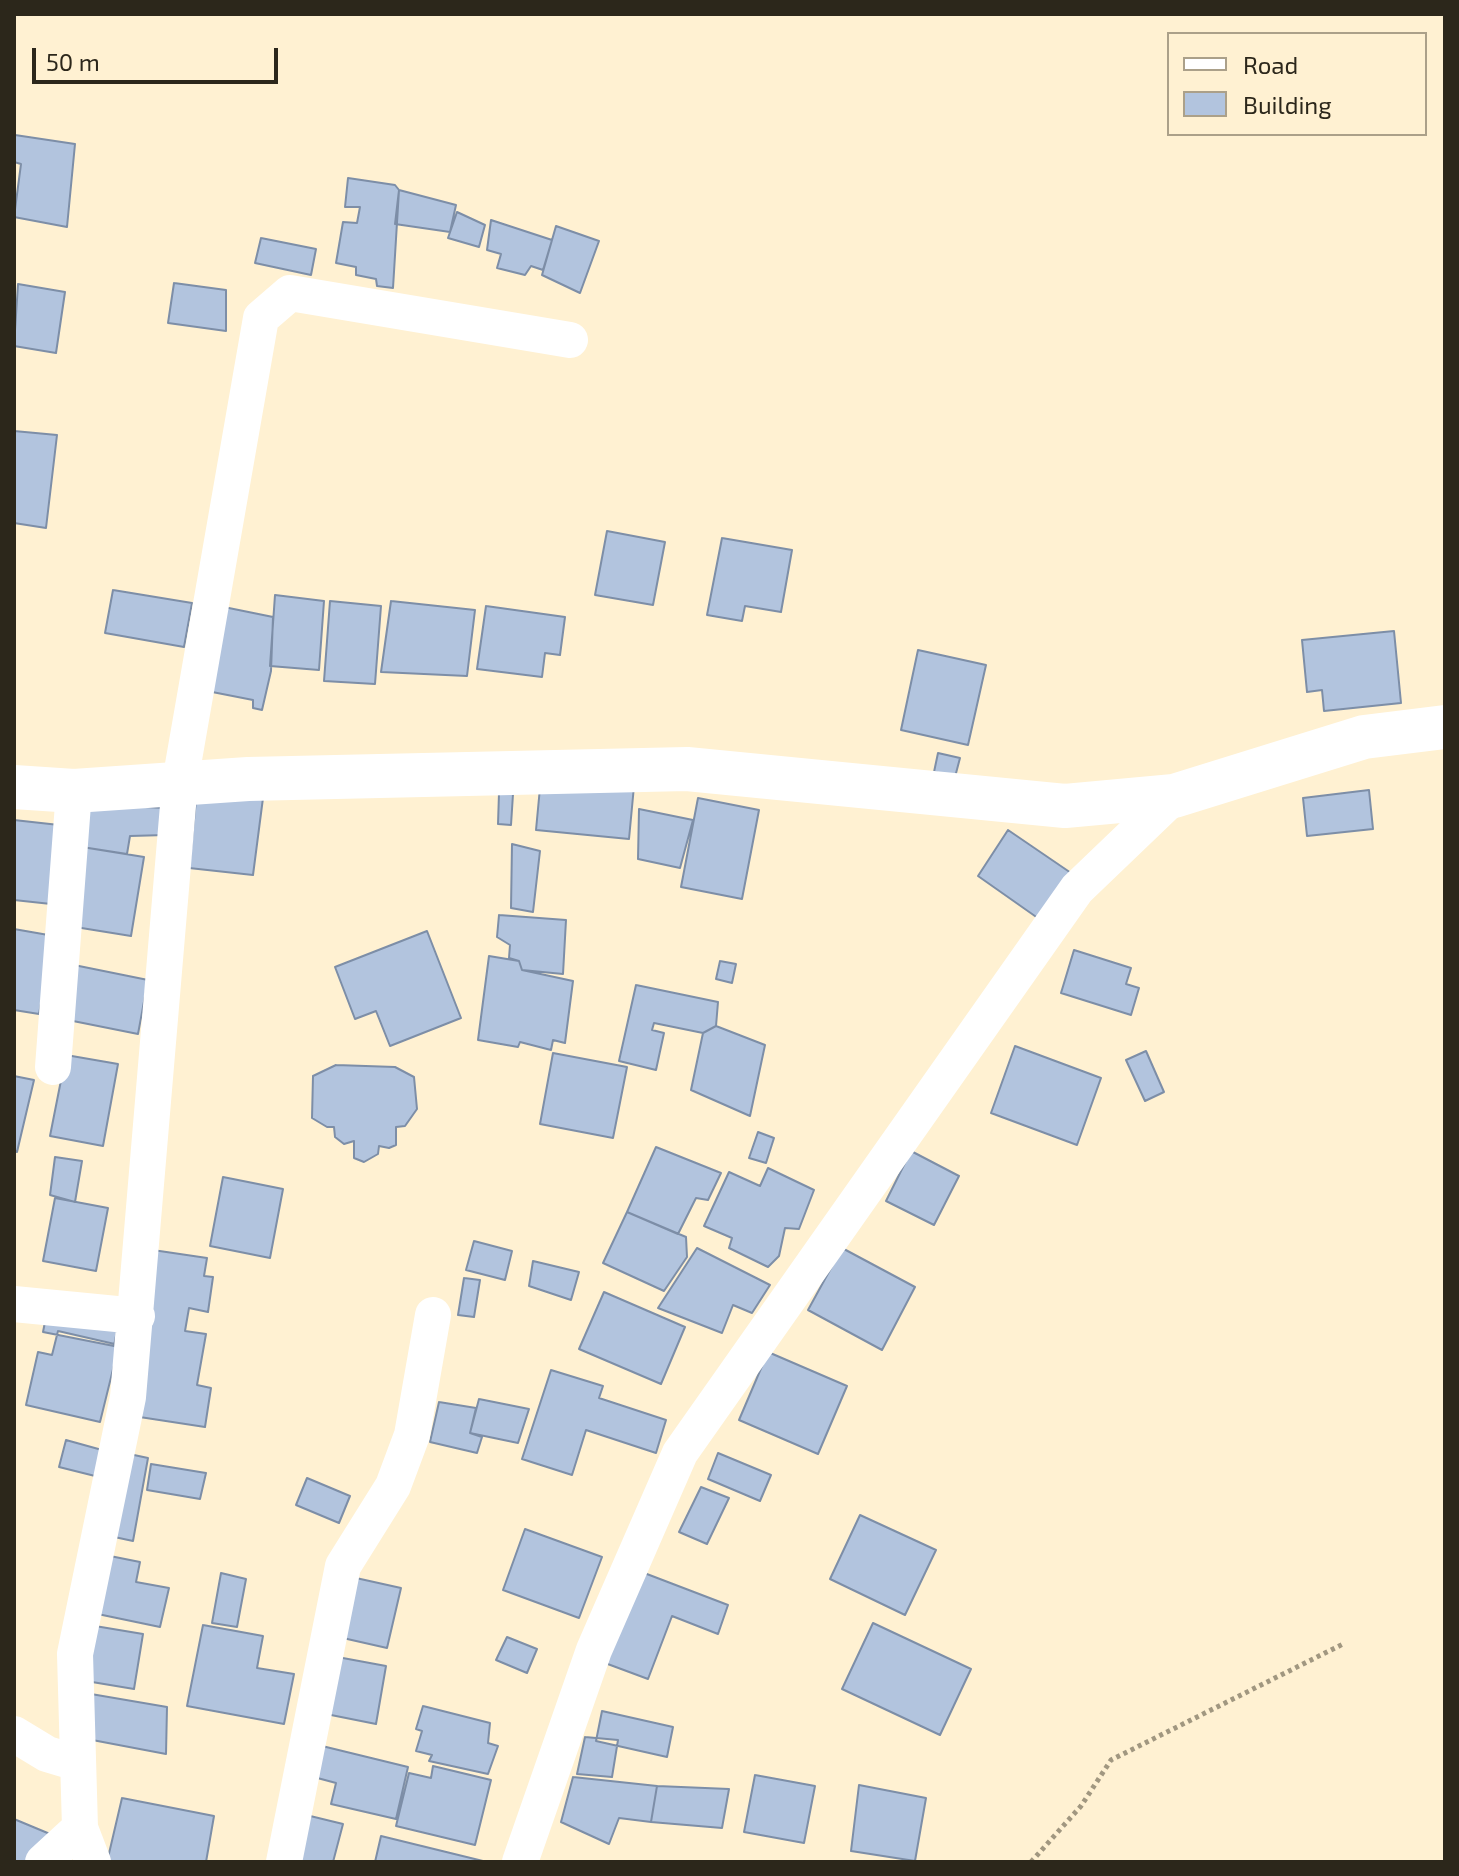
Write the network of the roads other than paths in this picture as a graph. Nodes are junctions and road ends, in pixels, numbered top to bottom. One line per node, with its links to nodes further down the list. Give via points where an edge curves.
1 (570, 340): 3 (street, via 290,293 261,318)
2 (1445, 727): 6 (street, via 1364,737)
3 (180, 782): 5 (street); 6 (street, via 687,769 1065,806); 10 (street)
4 (14, 787): 5 (street)
5 (74, 791): 7 (street)
6 (1174, 796): 17 (street, via 1077,889 680,1453 594,1650)
7 (53, 1067)
8 (14, 1304): 10 (street)
9 (433, 1315): 16 (street, via 412,1435 393,1486 343,1566)
10 (137, 1316): 12 (street, via 128,1397 75,1654)
11 (14, 1734): 12 (street, via 47,1754)
12 (77, 1763): 13 (street)
13 (80, 1828): 14 (street); 15 (street)
14 (43, 1862)
15 (93, 1862)
16 (284, 1862)
17 (520, 1862)

